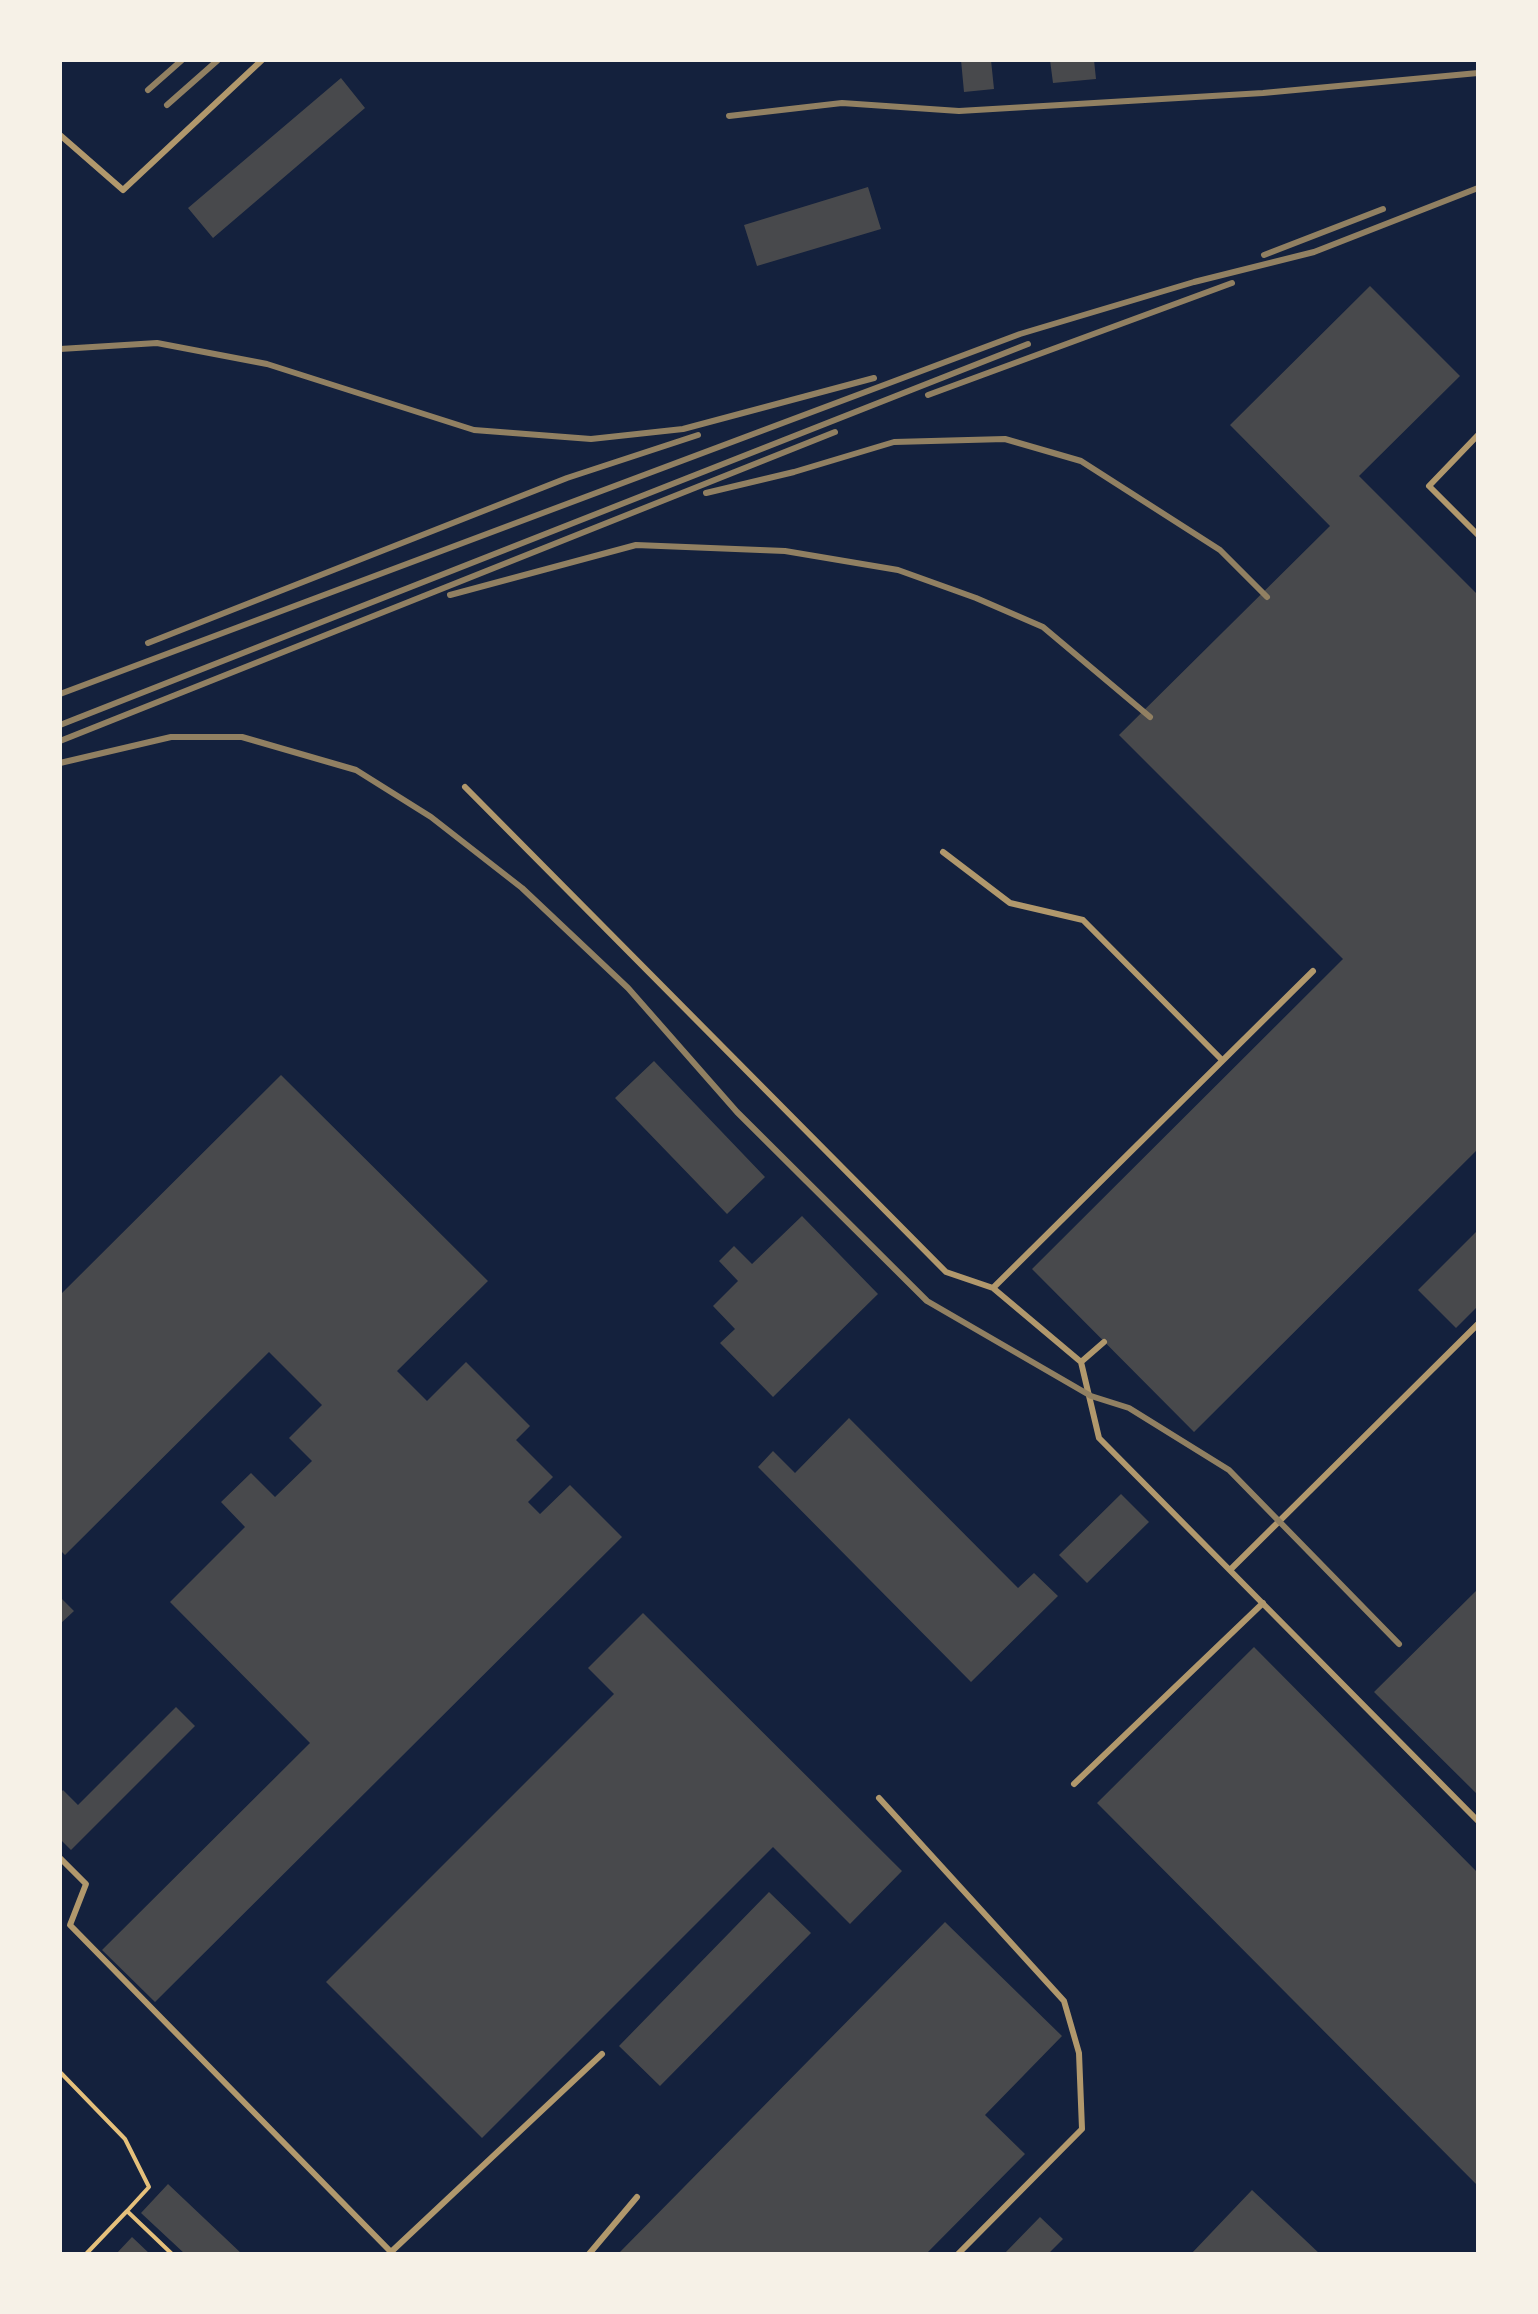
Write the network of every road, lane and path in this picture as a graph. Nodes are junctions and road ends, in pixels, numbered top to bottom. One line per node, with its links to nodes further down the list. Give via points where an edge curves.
1 (262, 60): 2 (lane, via 123,190)
2 (60, 135)
3 (1478, 435): 4 (lane, via 1429,486)
4 (1478, 535)
5 (465, 787): 9 (lane, via 946,1272)
6 (943, 852): 8 (lane, via 1010,903 1083,920)
7 (1313, 971): 8 (lane)
8 (1222, 1060): 9 (lane)
9 (993, 1288): 12 (lane)
10 (1478, 1324): 13 (lane)
11 (1104, 1342): 12 (lane)
12 (1081, 1362): 13 (lane, via 1099,1438)
13 (1230, 1570): 14 (lane)
14 (1263, 1603): 15 (lane); 17 (lane)
15 (1074, 1784)
16 (879, 1798): 27 (lane, via 1064,2001 1079,2053 1082,2129)
17 (1478, 1821)
18 (60, 1858): 23 (lane, via 86,1884 70,1925)
19 (602, 2054): 23 (lane)
20 (60, 2072): 22 (path, via 125,2139 149,2187)
21 (637, 2197): 26 (lane)
22 (127, 2211): 24 (path); 25 (path)
23 (392, 2253)
24 (86, 2254)
25 (172, 2254)
26 (589, 2254)
27 (958, 2254)

